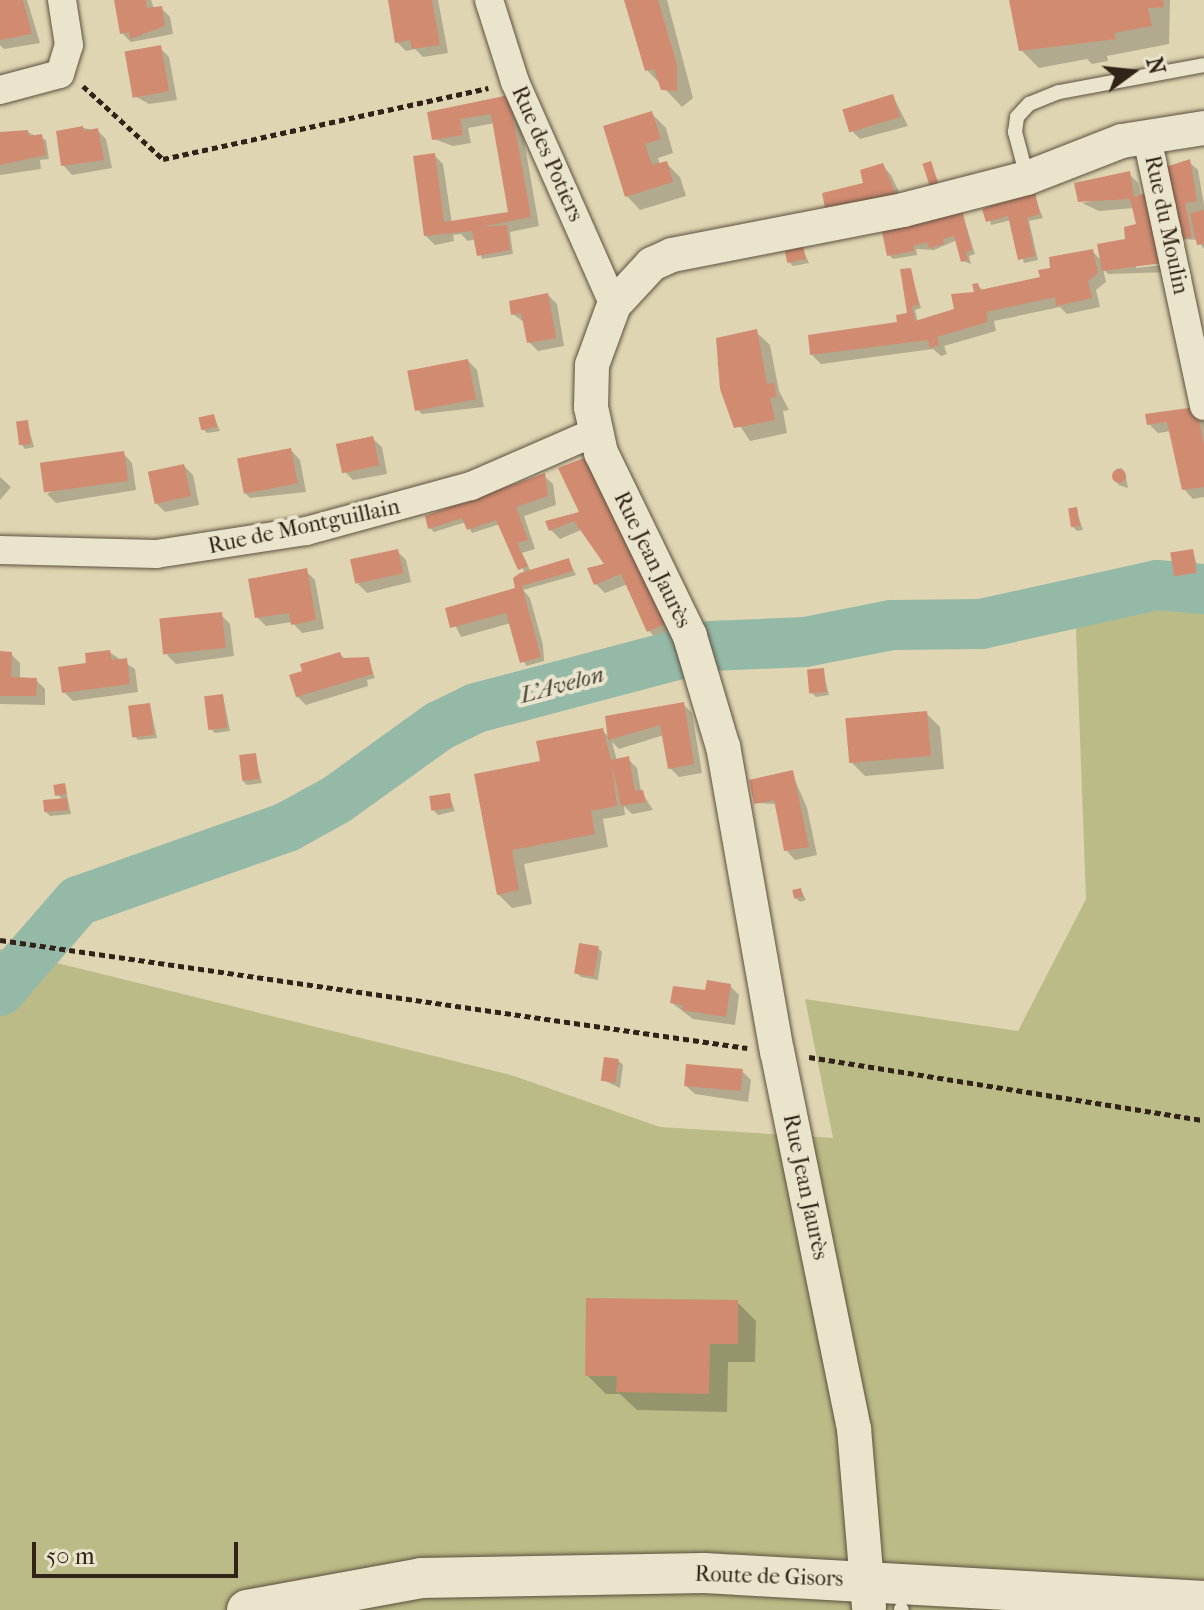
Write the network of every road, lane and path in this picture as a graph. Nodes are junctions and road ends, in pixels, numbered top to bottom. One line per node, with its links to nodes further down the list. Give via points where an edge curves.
1 (62, 0): 4 (street, via 69,45)
2 (489, 0): 5 (street, Rue des Potiers)
3 (1204, 65): 9 (lane, via 1059,92 1029,104 1017,117 1015,132)
4 (60, 74): 5 (path, via 91,91 163,159); 6 (street)
5 (515, 82): 10 (street, Rue des Potiers)
6 (0, 90)
7 (1204, 128): 8 (street, Rue Jean Jaurès)
8 (1147, 138): 9 (street, Rue Jean Jaurès, via 1112,145); 11 (street, Rue du Moulin)
9 (1027, 178): 10 (street, Rue Jean Jaurès, via 818,228 672,255 652,264)
10 (614, 305): 12 (street, Rue Jean Jaurès, via 592,365)
11 (1204, 406)
12 (595, 432): 13 (street, Rue de Montguillain, via 471,486 294,533 171,553); 15 (street, Rue Jean Jaurès, via 610,475 701,665 731,790)
13 (0, 550)
14 (0, 940): 15 (path)
15 (777, 1052): 16 (path); 17 (street, Rue Jean Jaurès)
16 (1204, 1120)
17 (895, 1600): 18 (main road, Route de Gisors); 19 (main road, Route de Gisors, via 455,1591 334,1593)
18 (1204, 1601)
19 (247, 1610)

